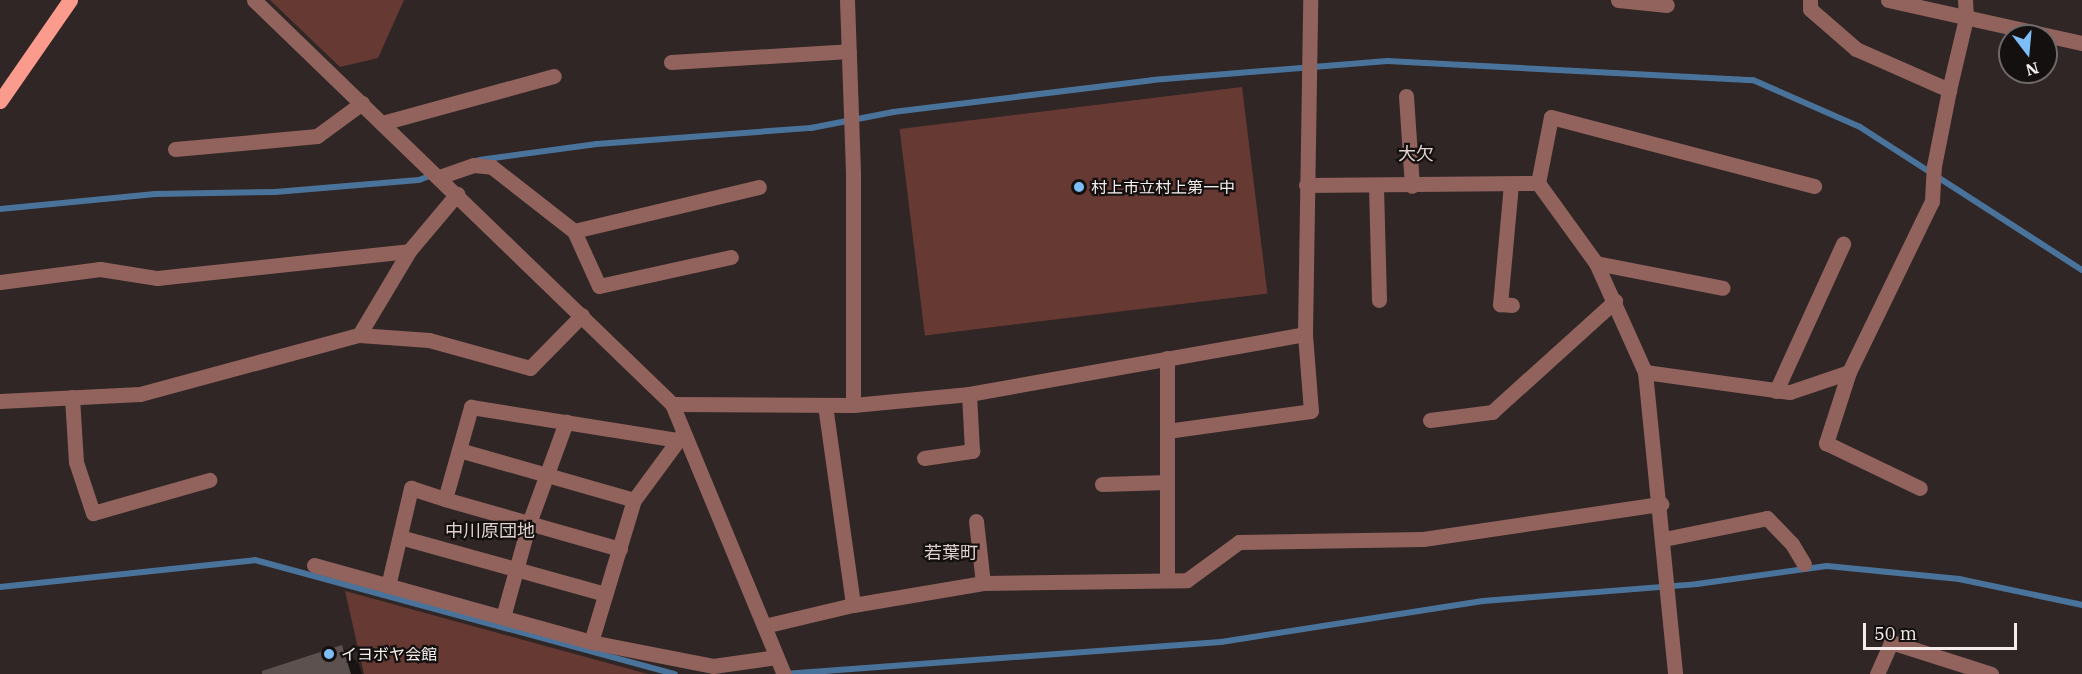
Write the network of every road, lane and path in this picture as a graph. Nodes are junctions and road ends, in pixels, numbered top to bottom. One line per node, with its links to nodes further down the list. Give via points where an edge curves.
1 (70, 0): 17 (main road)
2 (254, 0): 18 (street)
3 (847, 0): 12 (street)
4 (1310, 0): 24 (street)
5 (1618, 0): 9 (street)
6 (1810, 0): 15 (street, via 1810,9 1856,49)
7 (1888, 0): 10 (street)
8 (1965, 0): 10 (street)
9 (1667, 5)
10 (1966, 18): 11 (street); 15 (street)
11 (2082, 43)
12 (849, 51): 13 (street); 52 (street)
13 (671, 62)
14 (554, 76): 19 (street)
15 (1949, 90): 45 (street, via 1934,166 1932,201)
16 (1406, 96): 26 (street)
17 (0, 100)
18 (362, 103): 19 (street); 20 (street, via 317,136)
19 (382, 123): 21 (street)
20 (175, 149)
21 (439, 177): 29 (street); 30 (street, via 474,165 492,167)
22 (1511, 183): 23 (street); 26 (street); 39 (street, via 1500,304)
23 (1538, 183): 27 (street, via 1551,117); 34 (street)
24 (1306, 185): 25 (street); 41 (street)
25 (1376, 186): 26 (street); 37 (street)
26 (1412, 186)
27 (1814, 186)
28 (759, 187): 30 (street)
29 (457, 194): 32 (street); 40 (street)
30 (574, 231): 33 (street, via 598,286)
31 (1843, 243): 46 (street)
32 (409, 251): 35 (street, via 157,278 100,269); 42 (street)
33 (731, 257)
34 (1596, 263): 36 (street); 38 (street)
35 (0, 282)
36 (1723, 288)
37 (1379, 300)
38 (1615, 301): 44 (street); 53 (street, via 1492,411)
39 (1512, 305)
40 (582, 315): 42 (street, via 530,368 429,340); 50 (street)
41 (1305, 334): 43 (street); 55 (street, via 1311,411)
42 (359, 335): 48 (street, via 140,394)
43 (1167, 358): 47 (street); 55 (street)
44 (1646, 372): 46 (street); 66 (street)
45 (1849, 372): 46 (street, via 1790,392); 63 (street, via 1826,443)
46 (1776, 391)
47 (969, 394): 52 (street); 58 (street, via 972,451)
48 (72, 397): 49 (street); 60 (street, via 76,462 93,513)
49 (0, 401)
50 (672, 404): 51 (street); 56 (street)
51 (825, 405): 52 (street); 79 (street)
52 (853, 405)
53 (1430, 420)
54 (566, 422): 56 (street); 57 (street, via 471,407); 59 (street)
55 (1167, 431): 61 (street)
56 (681, 436): 65 (street); 81 (street)
57 (459, 450): 59 (street); 64 (street)
58 (924, 458)
59 (548, 472): 65 (street); 68 (street)
60 (209, 480)
61 (1167, 482): 62 (street); 75 (street)
62 (1102, 484)
63 (1920, 488)
64 (445, 499): 68 (street); 69 (street, via 411,488)
65 (634, 500): 71 (street)
66 (1661, 504): 70 (street); 75 (street, via 1423,539 1239,542 1187,580)
67 (976, 521): 76 (street)
68 (529, 523): 71 (street); 74 (street)
69 (400, 537): 74 (street); 77 (street)
70 (1664, 539): 72 (street, via 1767,518); 85 (street)
71 (620, 549): 78 (street)
72 (1804, 564)
73 (314, 565): 77 (street)
74 (517, 567): 78 (street); 80 (street)
75 (1167, 579): 76 (street)
76 (983, 583): 79 (street)
77 (388, 586): 80 (street)
78 (605, 594): 82 (street)
79 (853, 605): 81 (street)
80 (503, 617): 82 (street)
81 (764, 626): 83 (street)
82 (591, 642): 83 (street, via 713,666)
83 (776, 657): 84 (street)
84 (784, 674)
85 (1675, 674)
86 (1877, 674): 87 (street, via 1891,642)
87 (1991, 674)

